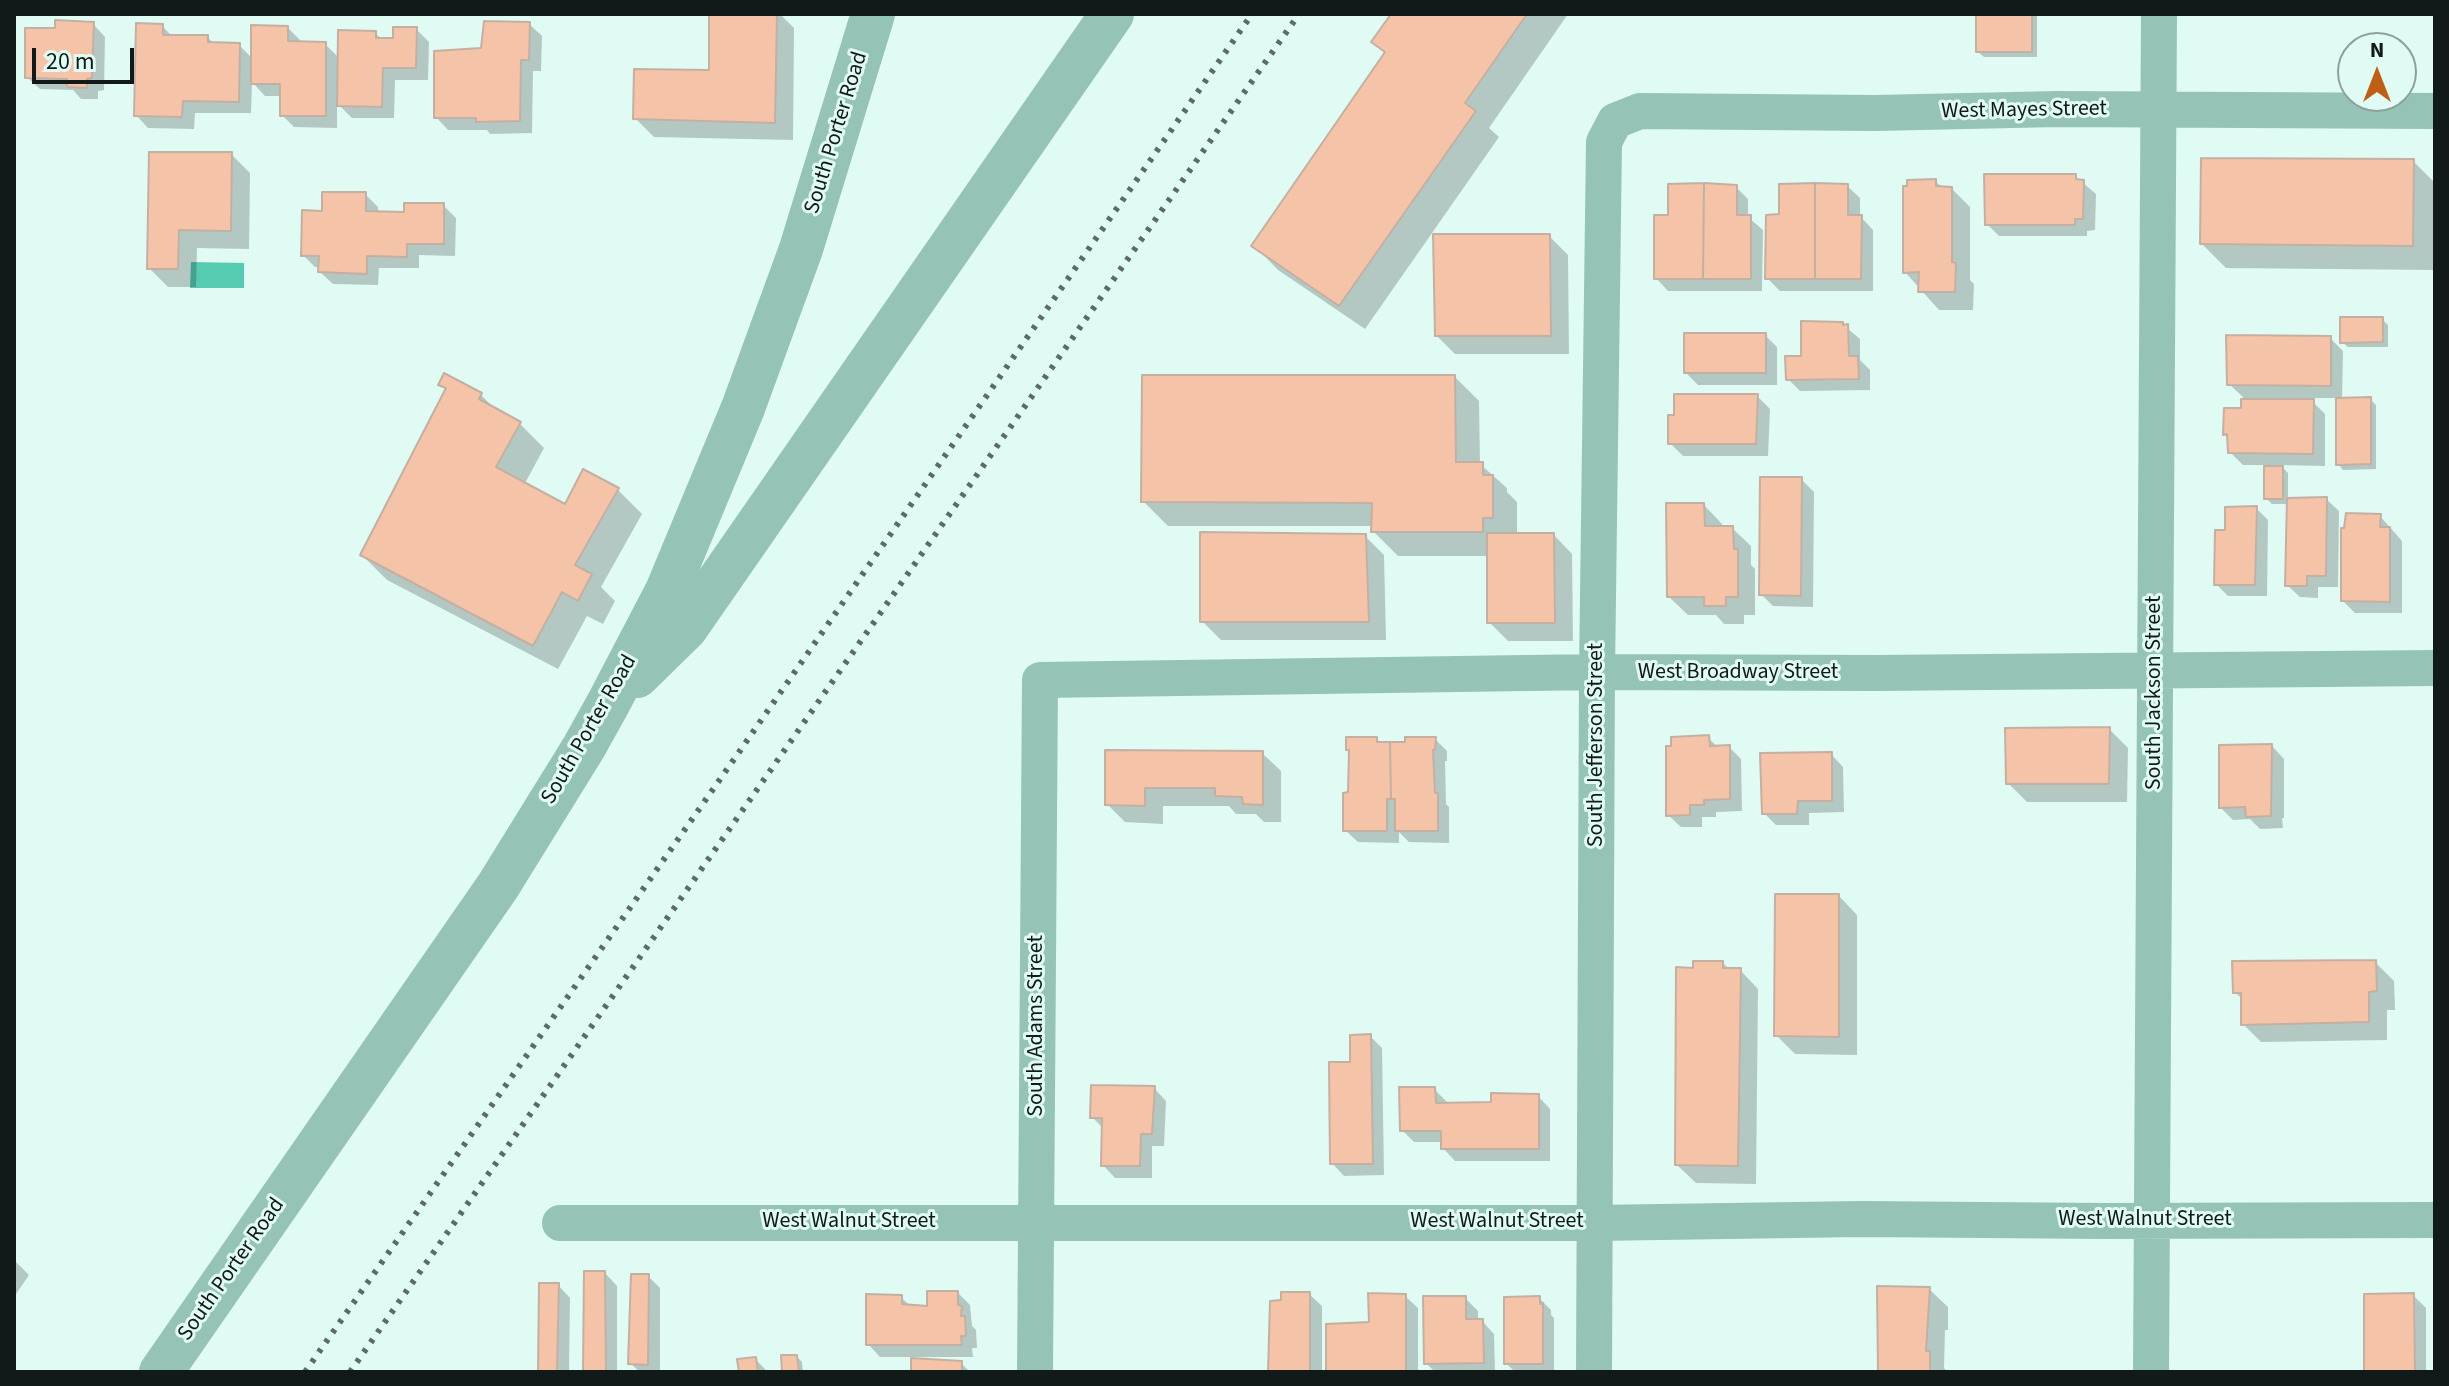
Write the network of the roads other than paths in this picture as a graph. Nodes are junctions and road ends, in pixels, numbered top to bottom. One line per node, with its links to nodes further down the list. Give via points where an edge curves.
1 (873, 14): 11 (street, South Porter Road, via 801,249 743,408 667,591)
2 (1112, 14): 11 (street, via 686,628)
3 (2159, 14): 4 (street, South Jackson Street)
4 (2158, 109): 5 (street, West Mayes Street); 6 (street, West Mayes Street, via 1640,111); 8 (street, South Jackson Street)
5 (2435, 111)
6 (1615, 121): 9 (street, South Jefferson Street, via 1604,142)
7 (2435, 668): 8 (street, West Broadway Street)
8 (2156, 670): 9 (street, West Broadway Street); 13 (street, South Jackson Street)
9 (1597, 672): 10 (street, West Broadway Street); 16 (street, South Jefferson Street)
10 (1040, 680): 14 (street, South Adams Street)
11 (609, 702): 17 (street, South Porter Road, via 498,886)
12 (2435, 1220): 13 (street, West Walnut Street)
13 (2153, 1221): 16 (street, West Walnut Street); 20 (street, South Jackson Street)
14 (1036, 1222): 15 (street, West Walnut Street); 16 (street, West Walnut Street); 18 (street, South Adams Street)
15 (560, 1223)
16 (1594, 1223): 19 (street, South Jefferson Street)
17 (161, 1372)
18 (1035, 1372)
19 (1594, 1372)
20 (2151, 1372)

